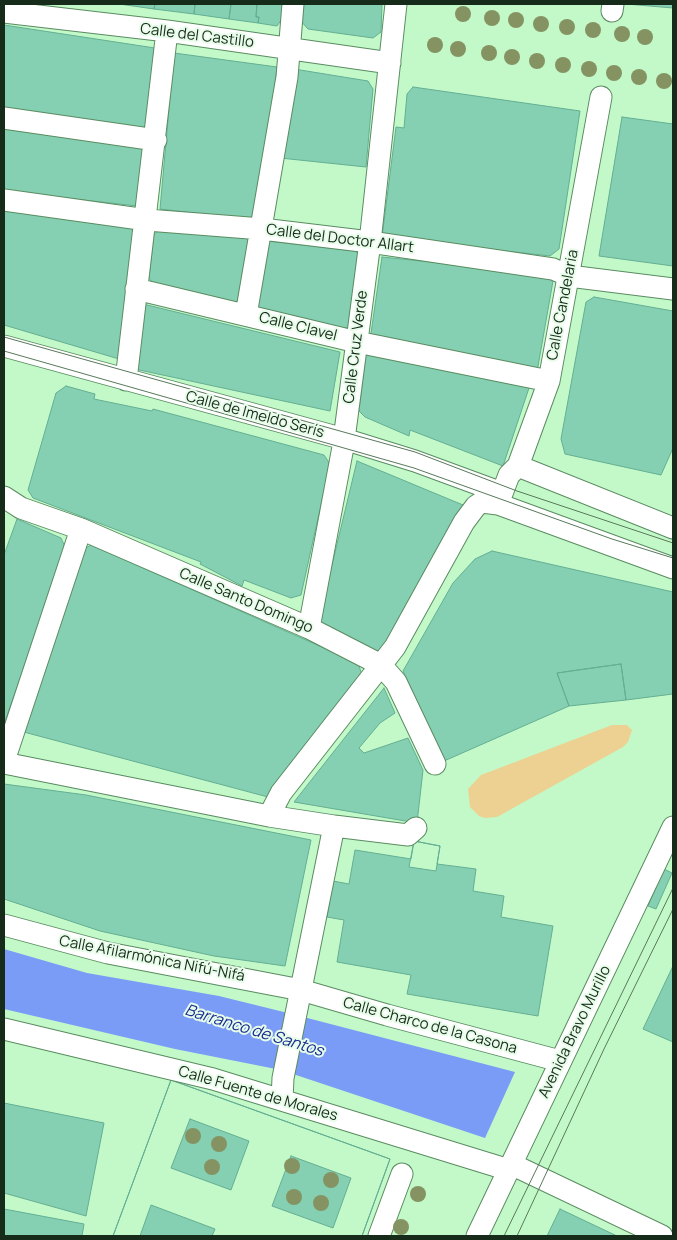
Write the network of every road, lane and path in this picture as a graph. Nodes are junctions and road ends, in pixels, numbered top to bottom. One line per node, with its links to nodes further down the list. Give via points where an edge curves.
1 (293, 4): 6 (street)
2 (396, 4): 7 (street, Calle Cruz Verde)
3 (4, 12): 4 (street, Calle del Castillo)
4 (58, 12): 5 (street, Calle del Castillo)
5 (167, 31): 6 (street, Calle del Castillo); 10 (street)
6 (290, 48): 7 (street, Calle del Castillo); 13 (street)
7 (390, 63): 14 (street, Calle Cruz Verde)
8 (601, 97): 15 (street, Calle Candelaria)
9 (4, 118): 10 (street)
10 (156, 140): 12 (street)
11 (4, 200): 12 (street, Calle del Doctor Allart)
12 (146, 220): 13 (street, Calle del Doctor Allart); 16 (street)
13 (262, 229): 14 (street, Calle del Doctor Allart); 18 (street)
14 (370, 242): 15 (street, Calle del Doctor Allart, via 553,269); 19 (street, Calle Cruz Verde)
15 (569, 276): 17 (street, Calle del Doctor Allart); 22 (street, Calle Candelaria)
16 (136, 289): 18 (street, Calle Clavel); 21 (street)
17 (673, 289)
18 (246, 315): 19 (street, Calle Clavel)
19 (357, 342): 22 (street, Calle Clavel); 23 (street, Calle Cruz Verde)
20 (4, 346): 21 (street, Calle de Imeldo Serís)
21 (126, 380): 23 (street, Calle de Imeldo Serís)
22 (548, 381): 24 (street, Calle Candelaria)
23 (344, 439): 26 (street, Calle de Imeldo Serís, via 416,461); 31 (street, Calle Cruz Verde)
24 (518, 466): 26 (street, Calle Candelaria); 27 (street)
25 (4, 497): 28 (street, Calle Santo Domingo, via 21,508)
26 (494, 500): 30 (street, Calle de Imeldo Serís); 32 (street, Calle Candelaria, via 476,506 464,522 395,647)
27 (673, 528)
28 (80, 529): 31 (street, Calle Santo Domingo); 33 (street)
29 (673, 536): 30 (street)
30 (668, 566)
31 (309, 628): 32 (street, Calle Santo Domingo)
32 (381, 664): 34 (street, Calle Santo Domingo, via 396,682); 35 (street, Calle Candelaria, via 280,793)
33 (4, 762): 35 (street)
34 (435, 764)
35 (268, 816): 36 (street)
36 (334, 826): 38 (street, via 408,835); 40 (street)
37 (673, 827): 42 (street, Avenida Bravo Murillo)
38 (416, 828)
39 (4, 925): 40 (street, Calle Afilarmónica Nifú-Nifá, via 108,954)
40 (299, 998): 42 (street, Calle Charco de la Casona, via 387,1015); 43 (street, via 283,1078)
41 (4, 1029): 43 (street, Calle Fuente de Morales, via 161,1066)
42 (560, 1061): 44 (street, Avenida Bravo Murillo)
43 (282, 1100): 44 (street, Calle Fuente de Morales)
44 (511, 1164): 47 (street, Avenida Bravo Murillo); 48 (street, Calle Fuente de Morales)
45 (402, 1174): 46 (street)
46 (380, 1236)
47 (477, 1236)
48 (662, 1236)

